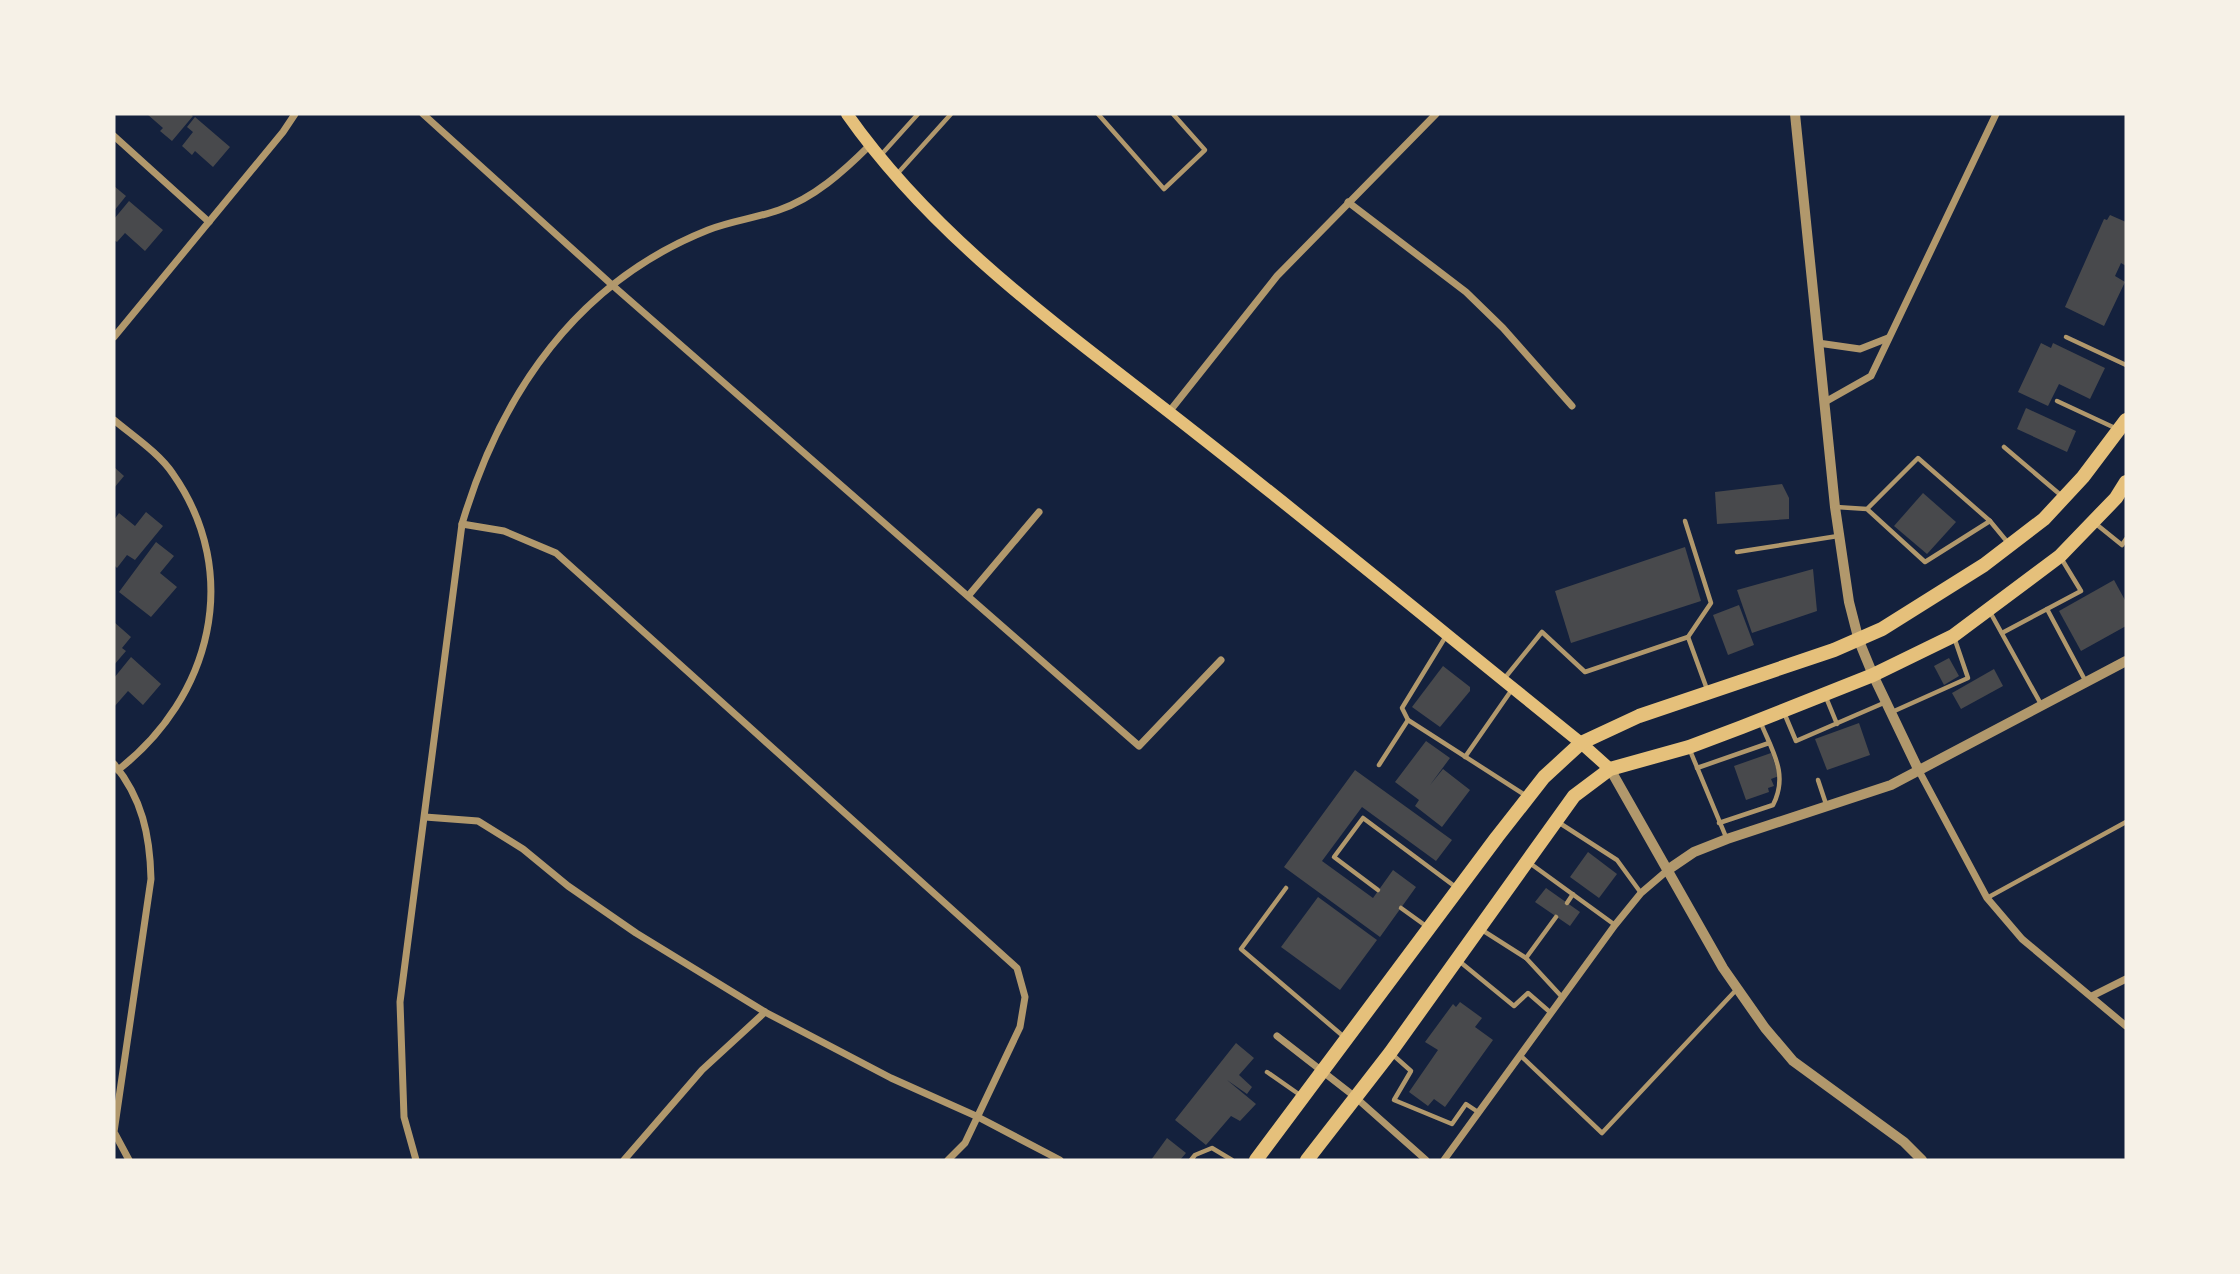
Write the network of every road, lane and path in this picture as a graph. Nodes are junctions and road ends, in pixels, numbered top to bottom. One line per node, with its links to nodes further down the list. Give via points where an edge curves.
1 (295, 114): 16 (street)
2 (423, 114): 17 (street)
3 (847, 114): 12 (main road)
4 (918, 114): 13 (lane)
5 (951, 114): 14 (lane)
6 (1098, 114): 7 (lane, via 1164,189 1205,150)
7 (1173, 114)
8 (1436, 114): 15 (street)
9 (1795, 114): 21 (street)
10 (1996, 114): 20 (street)
11 (114, 136): 16 (street)
12 (869, 146): 13 (main road); 17 (street, via 800,200 701,233 639,264)
13 (879, 157): 14 (main road)
14 (895, 176): 26 (main road, via 995,276)
15 (1348, 202): 25 (street, via 1466,292); 26 (street, via 1277,276)
16 (209, 222): 18 (street)
17 (611, 284): 38 (street, via 562,333 526,381 487,454); 44 (street)
18 (114, 337)
19 (2066, 337): 22 (lane)
20 (1889, 338): 21 (street, via 1860,349); 24 (street, via 1871,376)
21 (1818, 343): 24 (street)
22 (2126, 365)
23 (2057, 401): 28 (lane)
24 (1825, 402): 32 (street)
25 (1572, 407)
26 (1169, 412): 48 (main road)
27 (114, 420): 70 (street, via 172,471 203,537 210,585 207,633 193,678 170,720 137,755)
28 (2123, 425): 31 (main road)
29 (2004, 447): 31 (lane)
30 (2126, 482): 37 (main road)
31 (2063, 498): 41 (main road)
32 (1835, 507): 33 (lane); 39 (street)
33 (1867, 509): 36 (lane, via 1925,562); 36 (lane, via 1918,458)
34 (1039, 512): 44 (street)
35 (1685, 521): 50 (lane, via 1711,603)
36 (1990, 522): 41 (lane)
37 (2093, 522): 40 (lane, via 2122,545); 43 (main road)
38 (462, 524): 77 (street); 114 (street, via 504,531 556,553 1017,968 1026,997 1023,1017)
39 (1839, 536): 42 (lane); 51 (street)
40 (2126, 539)
41 (2010, 545): 51 (main road)
42 (1737, 552)
43 (2060, 556): 45 (lane, via 2081,591); 46 (main road)
44 (969, 595): 52 (street, via 1139,746)
45 (2047, 609): 47 (lane); 55 (lane)
46 (1990, 611): 47 (lane); 49 (main road)
47 (2002, 633): 60 (lane)
48 (1447, 634): 56 (main road); 62 (lane, via 1402,708)
49 (1953, 636): 54 (main road); 59 (lane, via 1968,678)
50 (1688, 637): 56 (lane, via 1585,672 1542,632); 57 (lane)
51 (1859, 641): 54 (street); 57 (main road)
52 (1221, 660)
53 (2126, 660): 55 (street)
54 (1873, 675): 58 (main road); 59 (street)
55 (2086, 683): 60 (street)
56 (1509, 684): 65 (main road); 68 (lane)
57 (1709, 693): 65 (main road, via 1639,716)
58 (1825, 694): 61 (main road); 64 (lane)
59 (1888, 707): 64 (lane); 73 (street)
60 (2042, 707): 73 (street)
61 (1783, 710): 63 (main road); 64 (lane, via 1796,741)
62 (1408, 720): 68 (lane); 69 (lane)
63 (1760, 720): 66 (lane); 67 (main road)
64 (1837, 724)
65 (1581, 743): 72 (main road); 75 (main road)
66 (1769, 743): 71 (lane); 80 (lane, via 1782,778 1773,805)
67 (1689, 747): 71 (lane); 72 (main road)
68 (1465, 757): 75 (lane)
69 (1379, 765)
70 (116, 767): 115 (street, via 134,791 150,837 151,865 114,1132)
71 (1698, 768): 80 (lane)
72 (1610, 769): 78 (main road, via 1574,796); 83 (street)
73 (1919, 771): 76 (street); 89 (street)
74 (1818, 780): 76 (lane)
75 (1528, 797): 85 (main road)
76 (1828, 808): 81 (street)
77 (425, 817): 102 (street, via 478,821 636,933); 116 (street, via 400,1002 404,1117)
78 (1556, 821): 82 (main road); 87 (lane, via 1617,860)
79 (2126, 822): 89 (lane)
80 (1719, 823): 81 (lane)
81 (1727, 839): 83 (street, via 1694,852)
82 (1527, 861): 88 (lane); 95 (main road)
83 (1669, 869): 87 (street); 99 (street)
84 (1286, 888): 106 (lane, via 1241,949)
85 (1458, 889): 86 (lane, via 1363,818 1334,857); 94 (main road)
86 (1378, 890)
87 (1641, 892): 93 (street)
88 (1573, 894): 90 (lane); 93 (lane)
89 (1987, 898): 100 (street, via 2022,939)
90 (1567, 903)
91 (1401, 908): 94 (lane)
92 (1556, 917): 96 (lane)
93 (1615, 925): 101 (street)
94 (1429, 928): 106 (main road)
95 (1478, 928): 96 (lane); 97 (main road)
96 (1526, 958): 101 (lane)
97 (1456, 959): 103 (lane, via 1514,1006 1528,993); 107 (main road)
98 (2126, 979): 100 (street)
99 (1737, 989): 108 (lane, via 1602,1133); 126 (street, via 1793,1061)
100 (2092, 996): 104 (street)
101 (1562, 997): 103 (street)
102 (765, 1012): 114 (street); 117 (street, via 702,1070)
103 (1551, 1013): 108 (street)
104 (2126, 1026)
105 (1277, 1036): 110 (street)
106 (1347, 1039): 110 (main road)
107 (1390, 1053): 111 (main road); 113 (lane, via 1411,1070 1394,1100 1452,1124 1466,1104)
108 (1521, 1056): 113 (street)
109 (1267, 1072): 112 (lane)
110 (1323, 1072): 111 (street); 112 (main road)
111 (1354, 1096): 123 (main road); 124 (street)
112 (1304, 1097): 122 (main road)
113 (1480, 1113): 125 (street)
114 (976, 1116): 118 (street, via 965,1143); 119 (street)
115 (129, 1160)
116 (416, 1160)
117 (624, 1160)
118 (948, 1160)
119 (1059, 1160)
120 (1191, 1160): 121 (lane, via 1212,1148)
121 (1232, 1160)
122 (1256, 1160)
123 (1307, 1160)
124 (1426, 1160)
125 (1444, 1160)
126 (1922, 1160)

